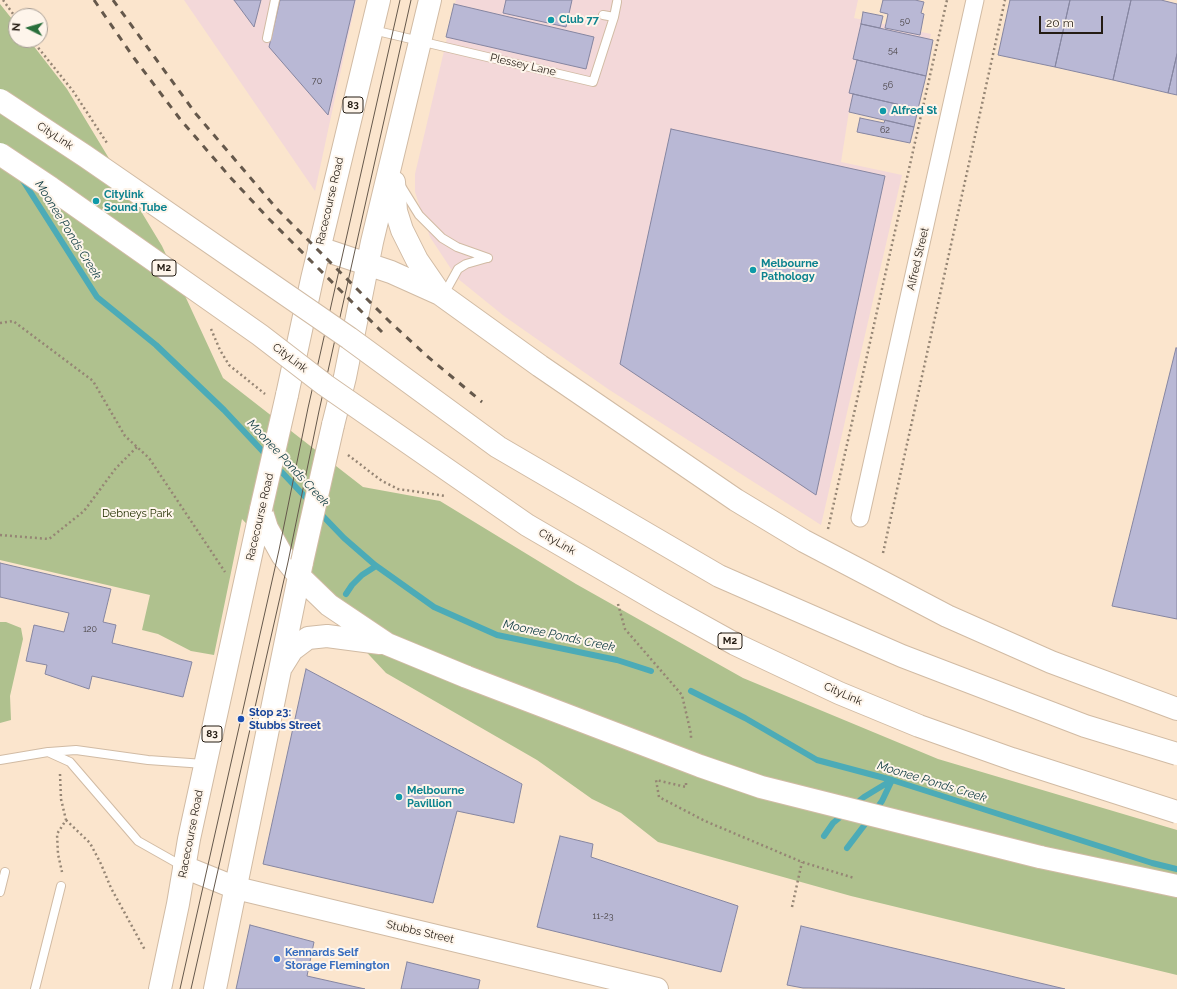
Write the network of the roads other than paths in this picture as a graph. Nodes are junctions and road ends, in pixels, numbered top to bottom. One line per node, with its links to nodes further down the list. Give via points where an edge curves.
1 (275, 0): 9 (lane)
2 (379, 0): 8 (main road, Racecourse Road / 83)
3 (430, 0): 10 (main road)
4 (975, 0): 18 (street, Alfred Street)
5 (617, 2): 7 (lane, Plessey Lane)
6 (603, 15): 7 (lane)
7 (614, 17): 10 (lane, Plessey Lane, via 593,82)
8 (371, 29): 10 (lane, Plessey Lane); 14 (main road, Racecourse Road / 83)
9 (266, 38)
10 (421, 41): 13 (main road)
11 (0, 100): 24 (main road, CityLink, bridge, via 349,338 498,448 719,576 902,656 1085,726)
12 (0, 154): 27 (main road, CityLink / M2, bridge, via 527,525 661,603 735,644 839,693 919,726)
13 (392, 165): 15 (main road, via 372,242); 16 (main road, via 396,211 402,230 417,260); 16 (lane, via 404,192 416,210 442,238 488,258 458,269)
14 (319, 248): 15 (main road); 17 (main road, Racecourse Road / 83, bridge)
15 (369, 264): 16 (main road, via 412,280); 19 (main road, bridge)
16 (446, 298): 22 (main road, via 736,500 804,541 947,616 1051,662)
17 (261, 509): 19 (main road, via 271,536 282,555); 26 (main road, Racecourse Road / 83)
18 (860, 518)
19 (301, 569): 20 (main road); 21 (main road)
20 (344, 628): 21 (main road, via 302,642 288,654); 31 (main road, bridge, via 761,787 1040,858)
21 (279, 672): 32 (main road)
22 (1177, 709)
23 (48, 752): 25 (lane); 26 (lane, via 76,750 148,760); 28 (lane, via 70,762 138,841)
24 (1177, 754)
25 (0, 760)
26 (205, 764): 28 (main road, Racecourse Road / 83)
27 (1177, 812)
28 (184, 867): 32 (main road, Stubbs Street); 35 (main road, Racecourse Road / 83)
29 (5, 872): 33 (lane)
30 (61, 886): 34 (lane)
31 (1177, 886)
32 (236, 888): 36 (main road); 37 (main road, Stubbs Street)
33 (0, 892)
34 (35, 989)
35 (160, 989)
36 (215, 989)
37 (657, 989)

